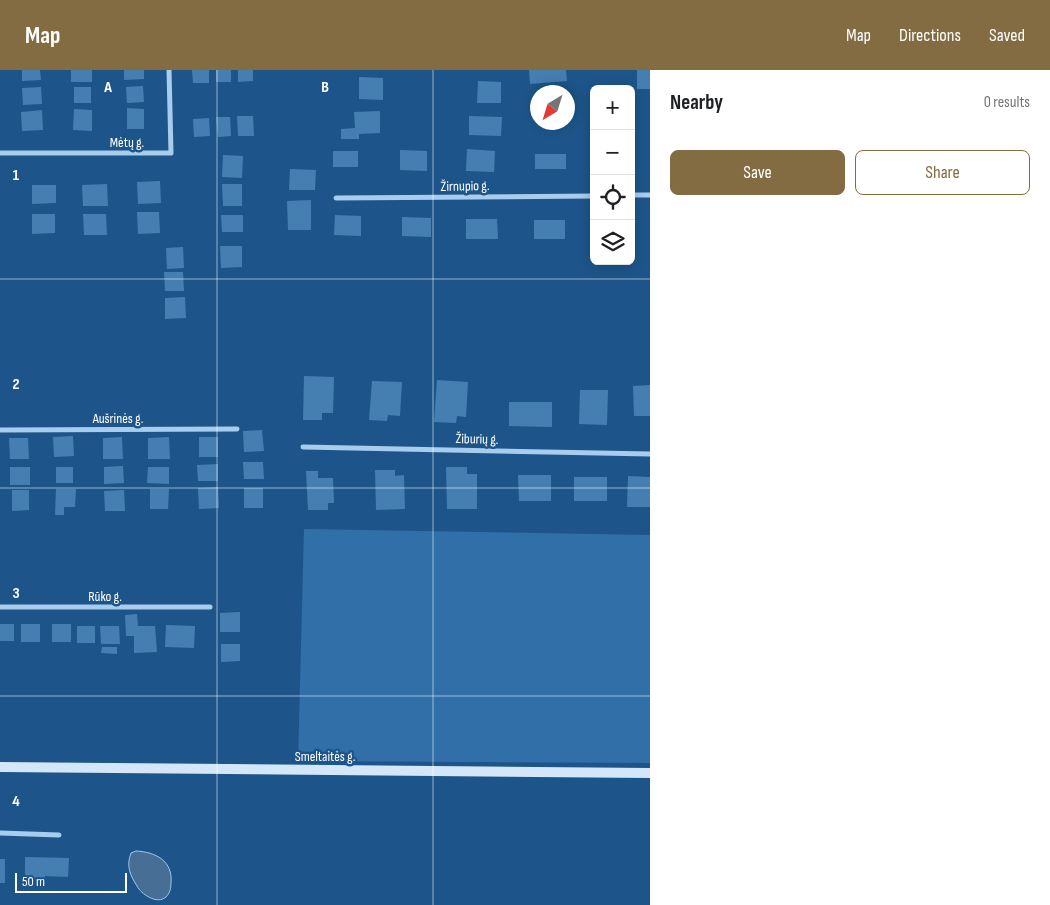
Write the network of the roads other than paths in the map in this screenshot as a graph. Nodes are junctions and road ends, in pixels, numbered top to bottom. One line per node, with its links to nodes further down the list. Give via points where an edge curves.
1 (169, 70): 2 (street, Mėtų g., via 172,153)
2 (0, 153)
3 (635, 195): 4 (street)
4 (650, 195)
5 (590, 196): 6 (street, Žirnupio g.)
6 (336, 198)
7 (237, 429): 8 (street, Aušrinės g.)
8 (0, 430)
9 (303, 447): 10 (street, Žiburių g.)
10 (650, 454)
11 (0, 607): 12 (street, Rūko g.)
12 (210, 608)
13 (0, 767): 14 (main road, Smeltaitės g.)
14 (650, 773)
15 (0, 833): 16 (street)
16 (59, 834)

